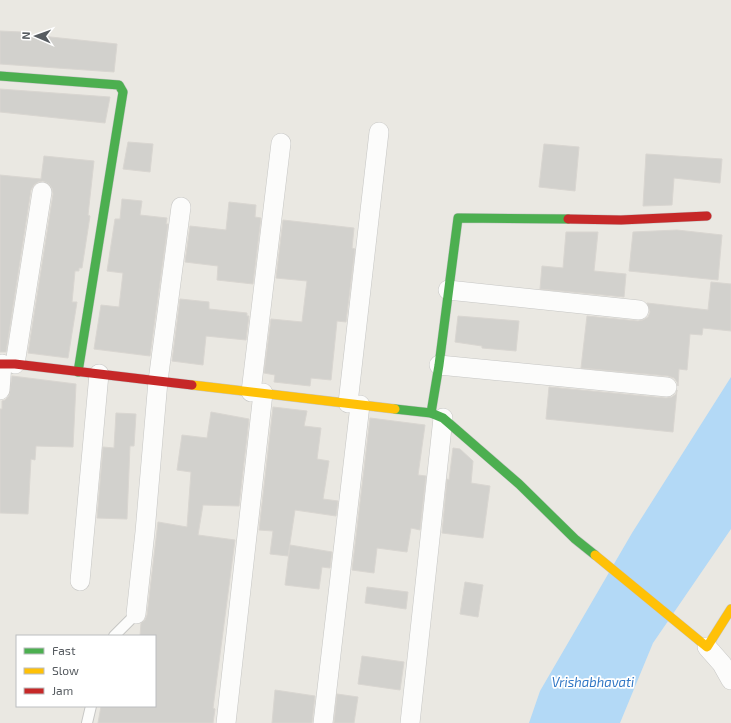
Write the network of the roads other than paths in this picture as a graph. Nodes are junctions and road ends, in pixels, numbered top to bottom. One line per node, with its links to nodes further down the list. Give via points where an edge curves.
1 (0, 76): 11 (street, via 119,85 123,92)
2 (379, 132): 17 (street)
3 (282, 143): 16 (street)
4 (42, 192): 9 (street)
5 (181, 207): 13 (street)
6 (707, 216): 7 (street, via 621,220 458,218)
7 (448, 290): 8 (street); 10 (street)
8 (638, 310)
9 (6, 364): 11 (street); 15 (street)
10 (439, 365): 14 (street); 18 (street)
11 (78, 372): 12 (street)
12 (100, 374): 13 (street); 19 (street)
13 (158, 381): 16 (street); 21 (street)
14 (667, 387)
15 (0, 390)
16 (257, 393): 17 (street); 27 (street)
17 (354, 404): 18 (street); 28 (street)
18 (437, 416): 23 (street, via 520,484 575,539); 29 (street)
19 (80, 581)
20 (731, 609): 23 (street)
21 (136, 614): 22 (lane)
22 (115, 635)
23 (703, 643): 24 (street, via 722,664)
24 (731, 680)
25 (90, 707): 26 (lane)
26 (87, 723)
27 (226, 723)
28 (323, 723)
29 (410, 723)

